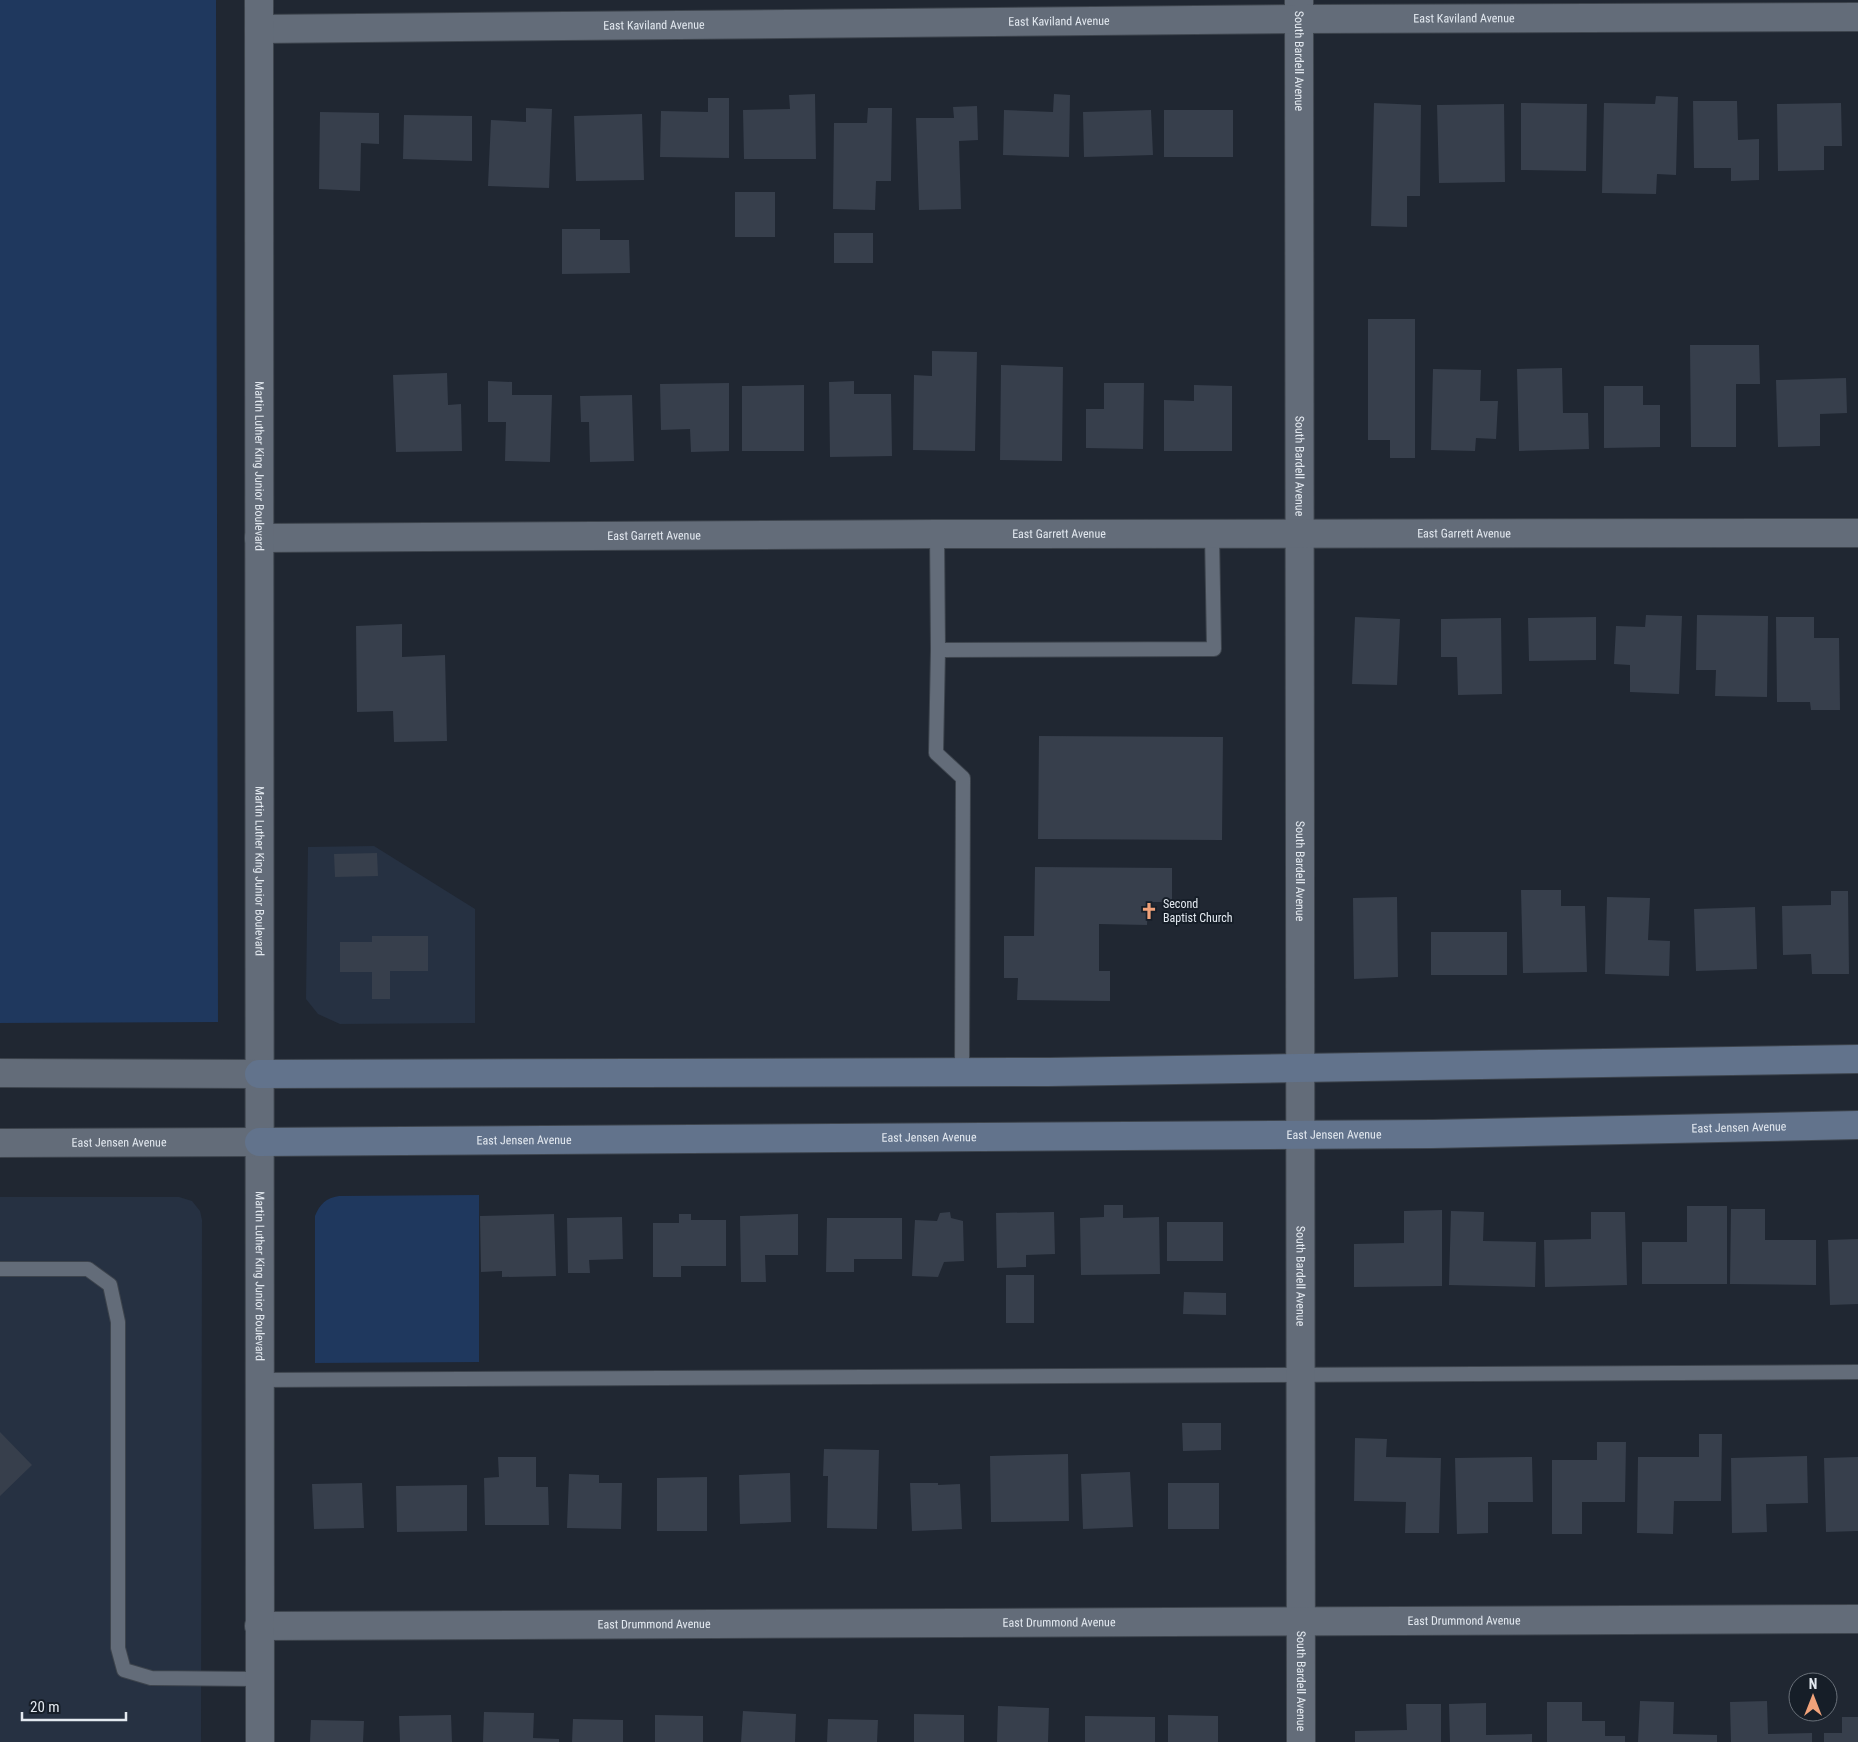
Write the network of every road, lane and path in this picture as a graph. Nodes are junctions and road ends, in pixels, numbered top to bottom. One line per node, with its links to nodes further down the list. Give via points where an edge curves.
1 (259, 0): 4 (street, Martin Luther King Junior Boulevard)
2 (1299, 9): 3 (street, East Kaviland Avenue); 4 (street, East Kaviland Avenue); 8 (street, South Bardell Avenue)
3 (1858, 18)
4 (259, 28): 9 (street, Martin Luther King Junior Boulevard)
5 (1858, 533): 8 (street, East Garrett Avenue)
6 (937, 534): 7 (street, East Garrett Avenue); 9 (street, East Garrett Avenue); 10 (lane)
7 (1212, 534): 8 (street, East Garrett Avenue); 10 (lane, via 1214,649)
8 (1299, 534): 12 (street, South Bardell Avenue)
9 (259, 538): 15 (street, Martin Luther King Junior Boulevard)
10 (938, 650): 13 (lane, via 936,753 963,778)
11 (1858, 1059): 12 (main road)
12 (1300, 1068): 13 (main road); 17 (street, South Bardell Avenue)
13 (962, 1072): 15 (main road)
14 (0, 1073): 15 (street)
15 (260, 1074): 18 (street, Martin Luther King Junior Boulevard)
16 (1858, 1125): 17 (main road, East Jensen Avenue)
17 (1300, 1134): 18 (main road, East Jensen Avenue); 22 (street, South Bardell Avenue)
18 (260, 1142): 19 (street, East Jensen Avenue); 23 (street, Martin Luther King Junior Boulevard)
19 (0, 1143)
20 (0, 1269): 27 (lane, via 88,1269 110,1285 118,1322 118,1648 124,1670 151,1678)
21 (1858, 1372): 22 (lane)
22 (1301, 1376): 23 (lane); 25 (street, South Bardell Avenue)
23 (260, 1380): 26 (street, Martin Luther King Junior Boulevard)
24 (1858, 1619): 25 (street, East Drummond Avenue)
25 (1302, 1622): 26 (street, East Drummond Avenue); 29 (street, South Bardell Avenue)
26 (260, 1626): 27 (street, Martin Luther King Junior Boulevard)
27 (260, 1679): 28 (street, Martin Luther King Junior Boulevard)
28 (260, 1742)
29 (1301, 1742)

